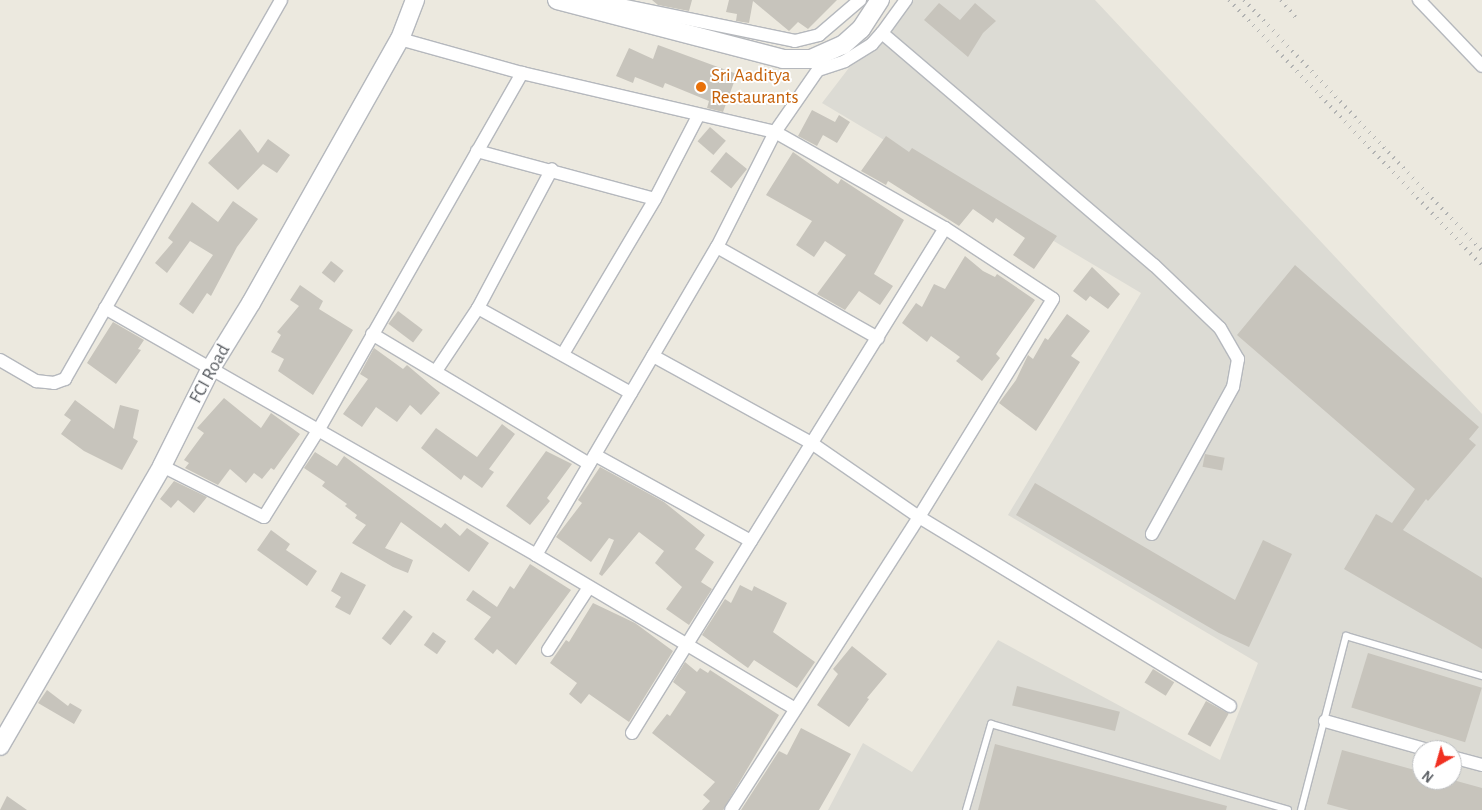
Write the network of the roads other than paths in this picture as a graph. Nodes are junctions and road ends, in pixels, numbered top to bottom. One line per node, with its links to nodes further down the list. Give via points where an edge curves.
1 (281, 0): 20 (street)
2 (415, 0): 10 (street, FCI Road)
3 (557, 0): 8 (street)
4 (860, 0): 8 (street, via 820,34 794,41)
5 (880, 0): 8 (street, via 861,29 844,45 810,59 783,59)
6 (906, 0): 9 (street)
7 (1420, 0): 11 (street)
8 (588, 3)
9 (882, 33): 14 (street, via 872,44 845,61 818,70); 35 (street, via 1154,265 1220,328 1238,359 1233,387)
10 (400, 39): 12 (street); 27 (street, FCI Road)
11 (1482, 66)
12 (522, 72): 13 (street); 15 (street)
13 (698, 116): 14 (street); 17 (street)
14 (775, 132): 18 (street); 19 (street)
15 (477, 151): 16 (street); 22 (street)
16 (552, 170): 17 (street); 21 (street)
17 (655, 198): 24 (street)
18 (945, 228): 23 (street); 34 (street, via 1053,299)
19 (717, 247): 23 (street); 25 (street)
20 (105, 308): 26 (street, via 65,379 54,383 36,381); 27 (street)
21 (478, 308): 24 (street); 28 (street)
22 (372, 334): 28 (street); 30 (street)
23 (878, 338): 31 (street)
24 (563, 354): 29 (street)
25 (653, 356): 29 (street); 31 (street)
26 (0, 360)
27 (211, 368): 30 (street); 33 (street, FCI Road)
28 (436, 371): 32 (street)
29 (631, 392): 32 (street)
30 (319, 429): 33 (street, via 264,517); 37 (street)
31 (813, 444): 34 (street); 36 (street)
32 (592, 460): 36 (street); 37 (street)
33 (162, 466): 47 (street, FCI Road)
34 (919, 517): 42 (street); 43 (street)
35 (1152, 534)
36 (751, 541): 39 (street)
37 (536, 555): 38 (street)
38 (589, 586): 39 (street); 40 (street)
39 (689, 644): 43 (street); 45 (street)
40 (548, 650)
41 (1482, 676): 44 (lane, via 1346,636)
42 (1230, 706)
43 (795, 709): 50 (street)
44 (1325, 721): 46 (street); 53 (lane)
45 (632, 733)
46 (1412, 745)
47 (0, 746)
48 (1462, 760): 49 (street)
49 (1482, 765)
50 (730, 810)
51 (966, 810): 52 (lane, via 991,724)
52 (1288, 810)
53 (1301, 810)

